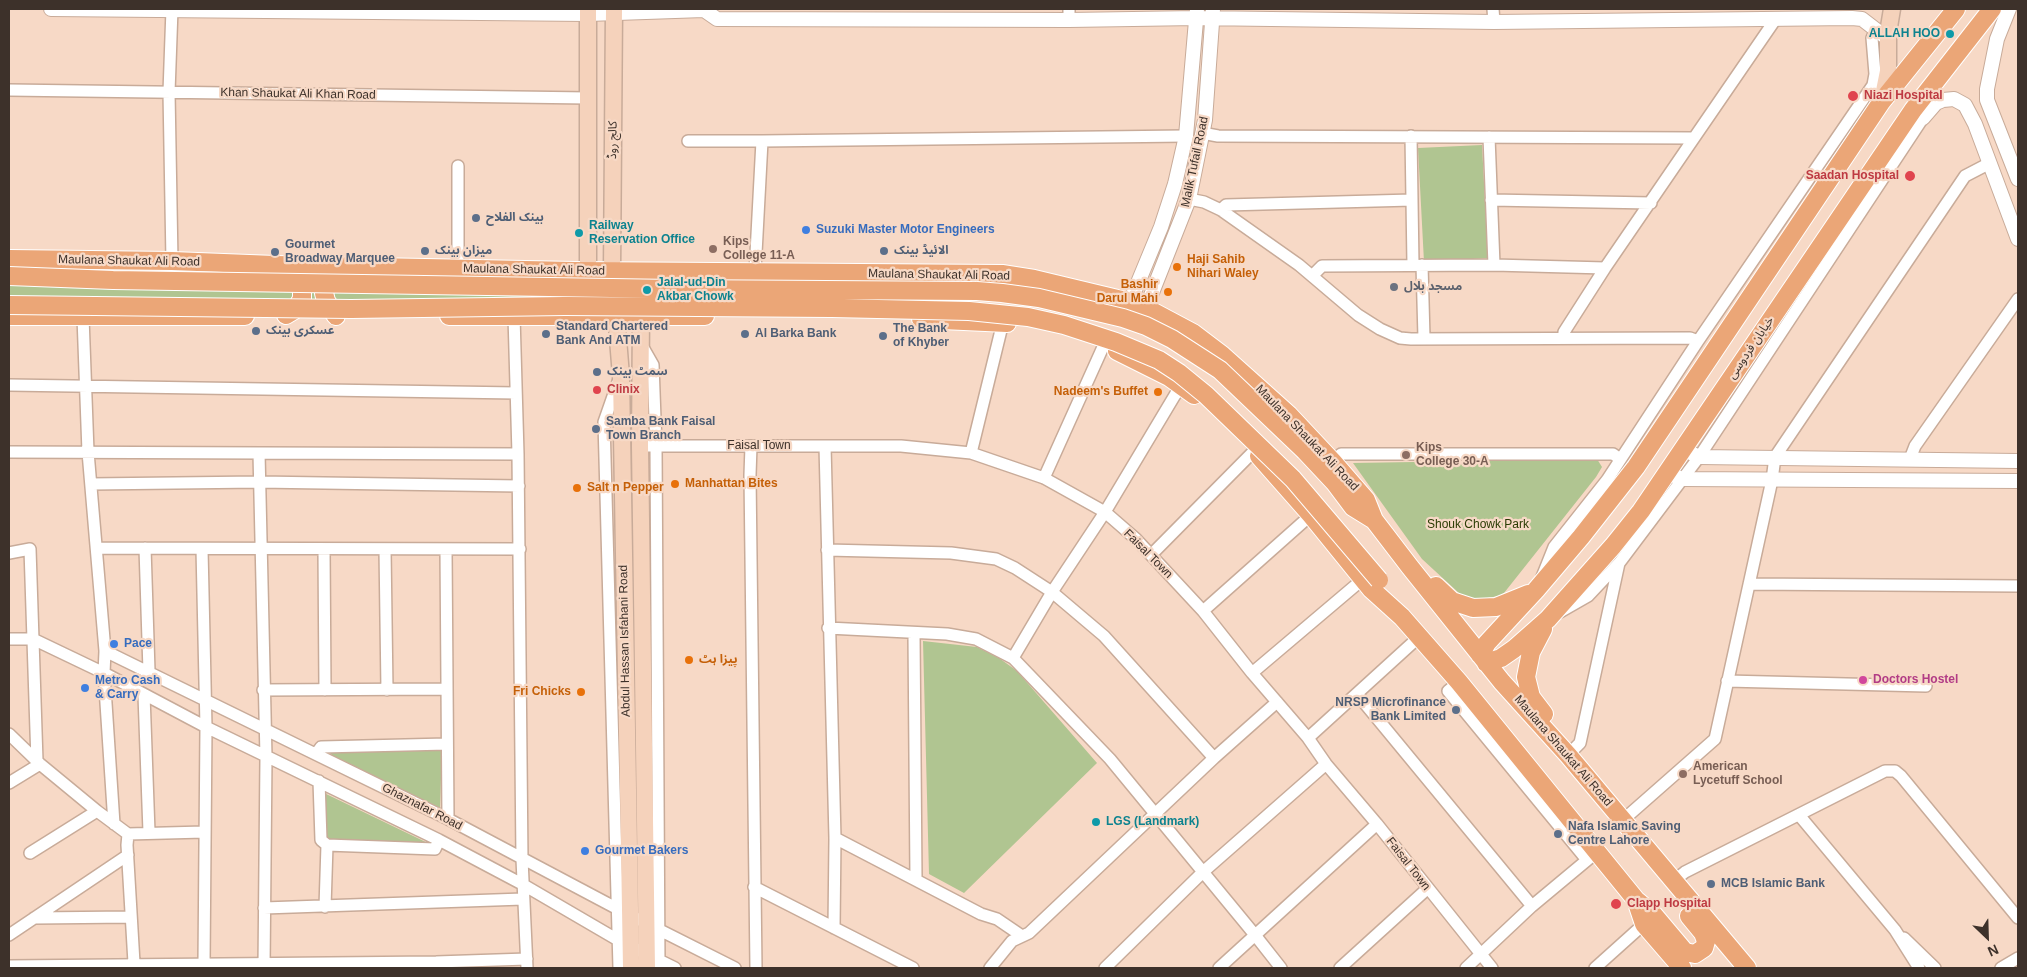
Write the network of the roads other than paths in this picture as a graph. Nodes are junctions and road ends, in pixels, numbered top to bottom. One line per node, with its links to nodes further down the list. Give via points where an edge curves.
1 (51, 9): 2 (street)
2 (106, 9): 8 (street)
3 (705, 9): 13 (street); 18 (street, via 717,20)
4 (1892, 9): 21 (main road)
5 (1956, 9): 25 (main road)
6 (1992, 9): 26 (main road, خیابان فردوسی)
7 (2009, 9): 36 (street, via 1997,39 1987,100)
8 (172, 10): 9 (street); 23 (street)
9 (237, 10): 10 (street)
10 (299, 10): 11 (street)
11 (360, 10): 12 (street)
12 (423, 10): 14 (street)
13 (614, 10): 15 (street); 52 (main road, کالج روڈ)
14 (483, 11): 15 (street)
15 (588, 11): 24 (main road, کالج روڈ)
16 (1197, 13): 17 (street); 18 (street); 28 (street, Malik Tufail Road)
17 (1213, 13): 19 (street); 27 (street, Malik Tufail Road)
18 (1069, 14)
19 (1493, 15): 20 (street)
20 (1776, 20): 21 (street, via 1852,18 1862,20); 31 (street)
21 (1882, 34): 25 (main road, via 1888,71); 73 (street, via 1872,38 1873,85)
22 (9, 90): 23 (street, Khan Shaukat Ali Khan Road)
23 (169, 92): 24 (street, Khan Shaukat Ali Khan Road); 44 (street)
24 (588, 98): 51 (main road, کالج روڈ)
25 (1882, 102): 75 (main road)
26 (1918, 114): 34 (street, via 1943,100 1959,101 1970,112); 79 (main road, خیابان فردوسی); 91 (street)
27 (1202, 134): 29 (street); 37 (street, Malik Tufail Road)
28 (1186, 136): 33 (street); 60 (street, Malik Tufail Road, via 1175,184)
29 (1410, 136): 30 (street); 38 (street)
30 (1489, 137): 31 (street); 39 (street)
31 (1694, 138): 40 (street)
32 (688, 141): 33 (street)
33 (762, 141): 53 (street)
34 (1990, 163): 42 (street); 92 (street, via 1965,176)
35 (458, 166): 49 (street)
36 (2018, 179)
37 (1189, 199): 41 (street); 60 (street, Malik Tufail Road)
38 (1412, 200): 41 (street, via 1226,205); 46 (street)
39 (1491, 200): 40 (street); 47 (street)
40 (1651, 203): 50 (street)
41 (1221, 210): 57 (street)
42 (2018, 239)
43 (9, 259): 44 (main road, Maulana Shaukat Ali Road)
44 (172, 261): 45 (main road, Maulana Shaukat Ali Road)
45 (275, 265): 48 (main road, Maulana Shaukat Ali Road); 64 (main road, via 297,282 302,291 299,305)
46 (1418, 265): 47 (street); 57 (street, via 1322,266); 71 (street)
47 (1494, 265): 50 (street)
48 (348, 267): 49 (main road, Maulana Shaukat Ali Road); 65 (main road, via 325,288 326,301)
49 (458, 268): 51 (main road, Maulana Shaukat Ali Road)
50 (1605, 268): 72 (street, via 1564,332)
51 (588, 271): 52 (main road, Maulana Shaukat Ali Road)
52 (612, 271): 53 (main road, Maulana Shaukat Ali Road)
53 (755, 272): 55 (main road, Maulana Shaukat Ali Road)
54 (948, 273): 55 (main road, Maulana Shaukat Ali Road); 60 (main road, Maulana Shaukat Ali Road, via 1002,274 1034,279); 69 (main road, via 923,286 920,293 924,304)
55 (878, 274): 68 (main road, via 893,288 896,297 893,307)
56 (9, 276): 106 (main road, bridge, via 674,289 978,291 1039,298 1123,318 1172,338 1220,370 1305,451 1353,507)
57 (1312, 276): 71 (street, via 1380,329 1400,338)
58 (2018, 299): 94 (street, via 1915,446)
59 (9, 305): 120 (main road, bridge, via 351,309 565,306 832,308 969,311 1028,317 1108,339 1159,360 1179,373 1293,479)
60 (1138, 305): 96 (main road, Maulana Shaukat Ali Road, via 1194,333 1222,355 1263,390)
61 (616, 314): 62 (main road); 66 (main road); 190 (main road, Abdul Hassan Isfahani Road, via 621,376)
62 (640, 315): 68 (main road); 81 (main road, Abdul Hassan Isfahani Road)
63 (9, 316): 67 (main road)
64 (284, 316): 65 (main road); 67 (main road)
65 (336, 316): 66 (main road)
66 (514, 316): 80 (street)
67 (83, 317): 78 (street)
68 (883, 318): 69 (main road)
69 (942, 319): 70 (main road)
70 (1004, 322): 74 (main road, via 1065,334); 89 (street)
71 (1424, 338): 72 (street)
72 (1564, 338): 73 (street, via 1690,338)
73 (1698, 341): 93 (street)
74 (1103, 347): 77 (main road, via 1125,354); 98 (street)
75 (1714, 349): 79 (main road, via 1714,360 1698,393 1707,399); 123 (main road, via 1636,467)
76 (9, 385): 78 (street)
77 (1182, 386): 85 (main road); 104 (street)
78 (85, 387): 80 (street); 87 (street)
79 (1723, 388): 84 (main road, خیابان فردوسی)
80 (516, 393): 90 (street)
81 (648, 446): 82 (street, Faisal Town); 195 (main road, Abdul Hassan Isfahani Road)
82 (751, 446): 83 (street, Faisal Town); 183 (street)
83 (825, 446): 89 (street, Faisal Town, via 901,446); 115 (street)
84 (1683, 449): 91 (street); 97 (main road, خیابان فردوسی)
85 (1254, 450): 105 (main road); 117 (street)
86 (9, 452): 87 (street)
87 (88, 452): 88 (street); 102 (street)
88 (259, 453): 90 (street); 101 (street)
89 (971, 453): 98 (street, Faisal Town)
90 (518, 454): 103 (street)
91 (1699, 457): 92 (street); 97 (street)
92 (1775, 457): 94 (street); 99 (street)
93 (1620, 458): 96 (street, via 1613,454 1341,454); 123 (street, via 1554,547)
94 (1910, 459): 95 (street)
95 (2018, 461)
96 (1333, 462): 106 (main road, Maulana Shaukat Ali Road, via 1366,500)
97 (1674, 477): 99 (street); 118 (street); 126 (main road, خیابان فردوسی, via 1640,511)
98 (1044, 478): 104 (street, Faisal Town)
99 (1772, 480): 100 (street); 121 (street)
100 (2018, 481)
101 (259, 482): 102 (street); 103 (street); 109 (street)
102 (91, 484): 107 (street)
103 (519, 486): 114 (street)
104 (1105, 512): 117 (street, Faisal Town); 124 (street)
105 (1311, 516): 120 (main road); 125 (street)
106 (1374, 520): 119 (main road, Maulana Shaukat Ali Road)
107 (97, 548): 108 (street); 132 (street)
108 (145, 548): 110 (street); 135 (street)
109 (262, 548): 110 (street); 111 (street); 141 (street)
110 (202, 549): 146 (street)
111 (324, 549): 112 (street); 142 (street)
112 (386, 549): 113 (street); 143 (street)
113 (446, 549): 114 (street); 140 (street)
114 (520, 549): 178 (street)
115 (827, 550): 124 (street, via 952,554 996,559); 127 (street)
116 (9, 553): 131 (street, via 30,549)
117 (1151, 555): 125 (street, Faisal Town)
118 (1620, 562): 126 (street, via 1588,596); 154 (street, via 1580,743)
119 (1410, 567): 123 (main road, via 1452,601 1474,608 1496,607); 134 (main road, Maulana Shaukat Ali Road)
120 (1371, 580): 129 (main road); 137 (street)
121 (1749, 584): 122 (street); 138 (street)
122 (2018, 586)
123 (1536, 590): 134 (main road, via 1487,643)
124 (1052, 592): 133 (street); 156 (street, via 1104,636)
125 (1203, 611): 137 (street, Faisal Town)
126 (1548, 619): 134 (main road, خیابان فردوسی, via 1514,650 1501,658); 154 (main road, via 1528,660 1527,684 1531,697 1556,729)
127 (828, 628): 128 (street); 171 (street)
128 (914, 634): 133 (street, via 947,634 976,639); 180 (street)
129 (1419, 637): 144 (street); 176 (main road, via 1459,682)
130 (9, 639): 131 (street)
131 (34, 639): 136 (street, Ghaznafar Road); 157 (street)
132 (105, 651): 135 (street, Ghaznafar Road); 136 (street)
133 (1014, 658): 162 (street, via 1110,759)
134 (1483, 659): 154 (main road, Maulana Shaukat Ali Road)
135 (149, 671): 146 (street, Ghaznafar Road)
136 (104, 673): 145 (street, Ghaznafar Road); 166 (street)
137 (1252, 673): 147 (street, Faisal Town)
138 (1727, 681): 139 (street); 165 (street, via 1714,739)
139 (1926, 686)
140 (447, 689): 143 (street); 152 (street)
141 (263, 690): 142 (street); 149 (street)
142 (325, 690): 143 (street)
143 (387, 690)
144 (1357, 694): 151 (street); 188 (street)
145 (144, 695): 148 (street, Ghaznafar Road); 168 (street)
146 (205, 700): 148 (street); 149 (street, Ghaznafar Road)
147 (1277, 702): 151 (street, Faisal Town); 156 (street)
148 (206, 727): 155 (street, Ghaznafar Road); 169 (street)
149 (264, 728): 153 (street, Ghaznafar Road); 155 (street)
150 (9, 734): 157 (street)
151 (1308, 738): 158 (street, Faisal Town)
152 (447, 744): 153 (street, via 321,747); 164 (street)
153 (316, 754): 164 (street, Ghaznafar Road)
154 (1568, 755): 165 (main road, Maulana Shaukat Ali Road)
155 (266, 757): 159 (street, Ghaznafar Road); 189 (street)
156 (1214, 758): 162 (street)
157 (39, 762): 160 (street); 161 (street)
158 (1326, 764): 167 (street, Faisal Town); 179 (street)
159 (319, 781): 172 (street, Ghaznafar Road); 173 (street, via 321,840)
160 (9, 783)
161 (98, 811): 166 (street); 174 (street)
162 (1156, 814): 179 (street); 200 (street)
163 (1799, 816): 181 (street, via 1684,872); 193 (street, via 1885,771 1894,771); 197 (street)
164 (448, 819): 178 (street, Ghaznafar Road)
165 (1623, 820): 177 (main road, Maulana Shaukat Ali Road)
166 (114, 824): 170 (street)
167 (1377, 824): 184 (street, Faisal Town); 198 (street)
168 (149, 832): 169 (street); 170 (street)
169 (204, 832): 206 (street)
170 (128, 834): 175 (street)
171 (835, 838): 180 (street); 196 (street)
172 (439, 840): 173 (street, via 434,848); 182 (street, Ghaznafar Road)
173 (327, 845): 187 (street)
174 (30, 853)
175 (128, 855): 191 (street); 192 (street)
176 (1592, 856): 186 (main road); 188 (street)
177 (1654, 856): 181 (main road, Maulana Shaukat Ali Road); 186 (main road, via 1674,896 1705,936 1704,948 1695,954 1685,952 1653,914)
178 (522, 859): 182 (street); 190 (street, Ghaznafar Road)
179 (1203, 872): 198 (street); 220 (street)
180 (916, 879): 200 (street, via 981,914 997,919)
181 (1675, 880): 228 (main road, Maulana Shaukat Ali Road)
182 (522, 884): 185 (street); 201 (street, Ghaznafar Road)
183 (754, 887): 196 (street); 217 (street)
184 (1427, 889): 202 (street, Faisal Town); 223 (street)
185 (523, 899): 187 (street); 207 (street)
186 (1636, 900): 194 (main road)
187 (324, 906): 189 (street)
188 (1532, 906): 202 (street)
189 (264, 908): 211 (street)
190 (623, 912): 195 (street, Ghaznafar Road); 201 (main road, Abdul Hassan Isfahani Road)
191 (132, 917): 192 (street); 204 (street)
192 (34, 918): 199 (street)
193 (2018, 918)
194 (1644, 924): 226 (street); 227 (main road)
195 (652, 927): 205 (main road, Abdul Hassan Isfahani Road); 216 (street, Ghaznafar Road)
196 (834, 928): 218 (street)
197 (1895, 930): 229 (street); 230 (street)
198 (1255, 934): 221 (street); 222 (street)
199 (9, 935)
200 (1022, 936): 219 (street, via 1012,941)
201 (624, 943): 205 (street, Ghaznafar Road); 213 (street); 214 (main road, Abdul Hassan Isfahani Road)
202 (1480, 955): 224 (street); 225 (street, Faisal Town)
203 (2018, 958): 231 (street)
204 (134, 963): 209 (street); 210 (street)
205 (653, 963): 215 (street, Ghaznafar Road)
206 (204, 964): 210 (street); 211 (street)
207 (527, 964): 208 (street)
208 (436, 965): 212 (street)
209 (9, 966)
210 (180, 966)
211 (264, 966): 212 (street)
212 (345, 966)
213 (619, 968)
214 (631, 968)
215 (675, 968)
216 (735, 968)
217 (756, 968)
218 (912, 968)
219 (990, 968)
220 (1105, 968)
221 (1219, 968)
222 (1281, 968)
223 (1340, 968)
224 (1466, 968)
225 (1492, 968)
226 (1595, 968)
227 (1682, 968)
228 (1747, 968)
229 (1918, 968)
230 (1935, 968)
231 (2001, 968)

